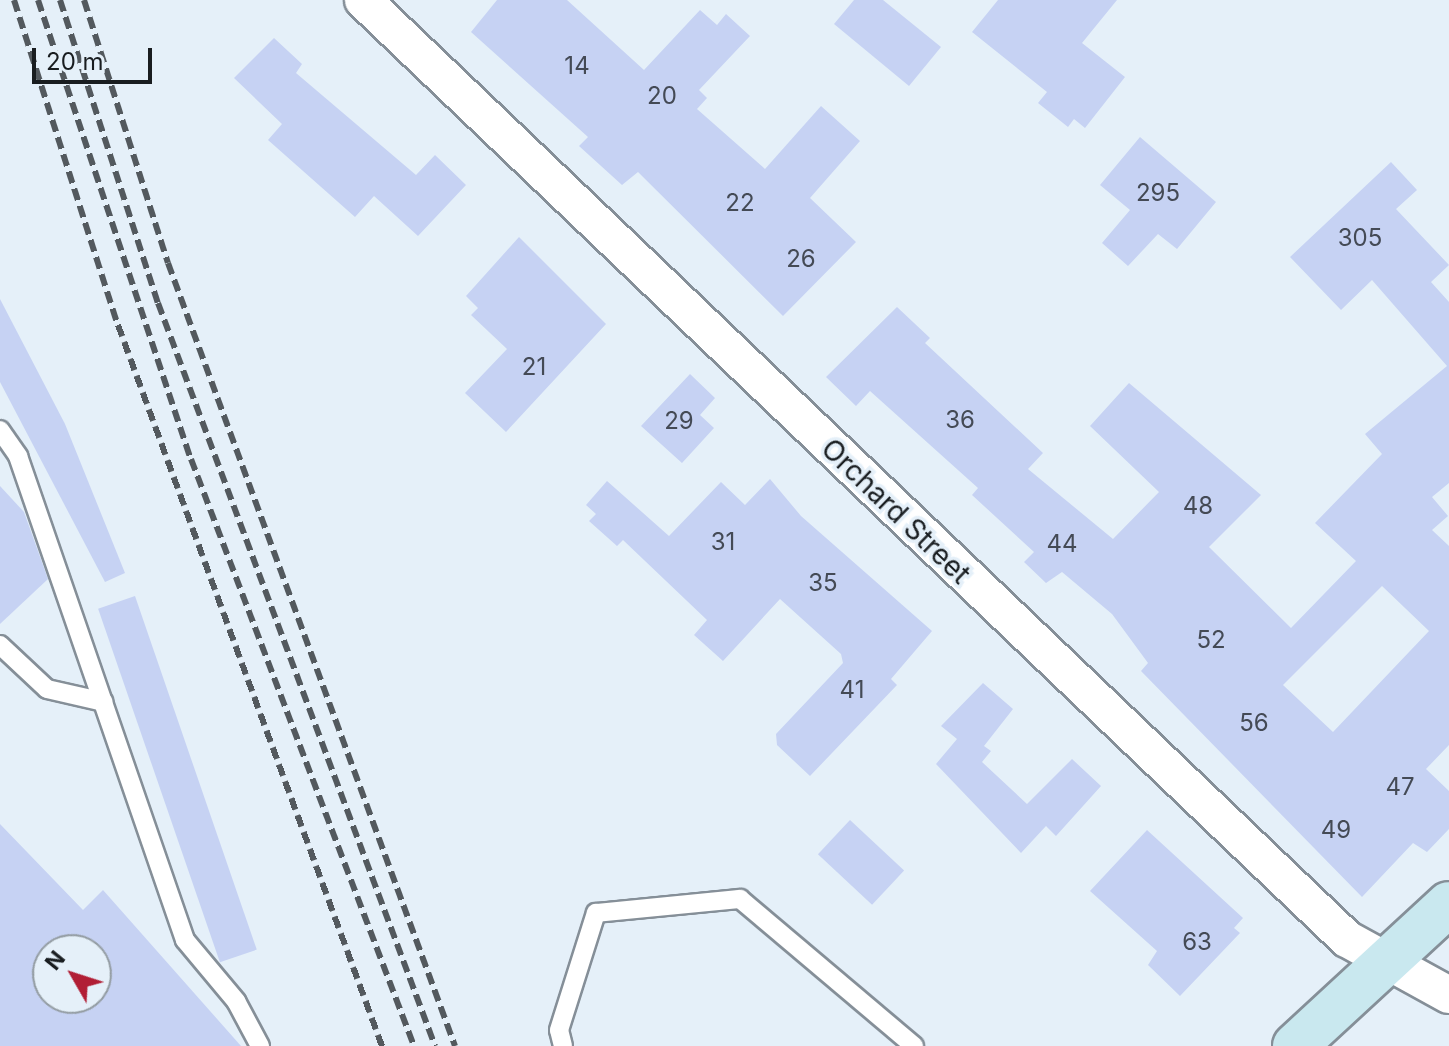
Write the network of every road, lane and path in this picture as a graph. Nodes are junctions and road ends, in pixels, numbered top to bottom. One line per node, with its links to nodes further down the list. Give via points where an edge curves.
1 (363, 0): 6 (street, Orchard Street, via 1347,939)
2 (0, 430): 4 (lane, via 18,456)
3 (0, 645): 4 (lane, via 47,689)
4 (104, 702): 8 (lane, via 185,940 236,1001)
5 (1449, 904): 6 (main road)
6 (1390, 959): 7 (street, Orchard Street); 11 (main road)
7 (1449, 995)
8 (260, 1046)
9 (563, 1046): 10 (lane, via 559,1030 596,913 740,899)
10 (914, 1046)
11 (1295, 1046)

